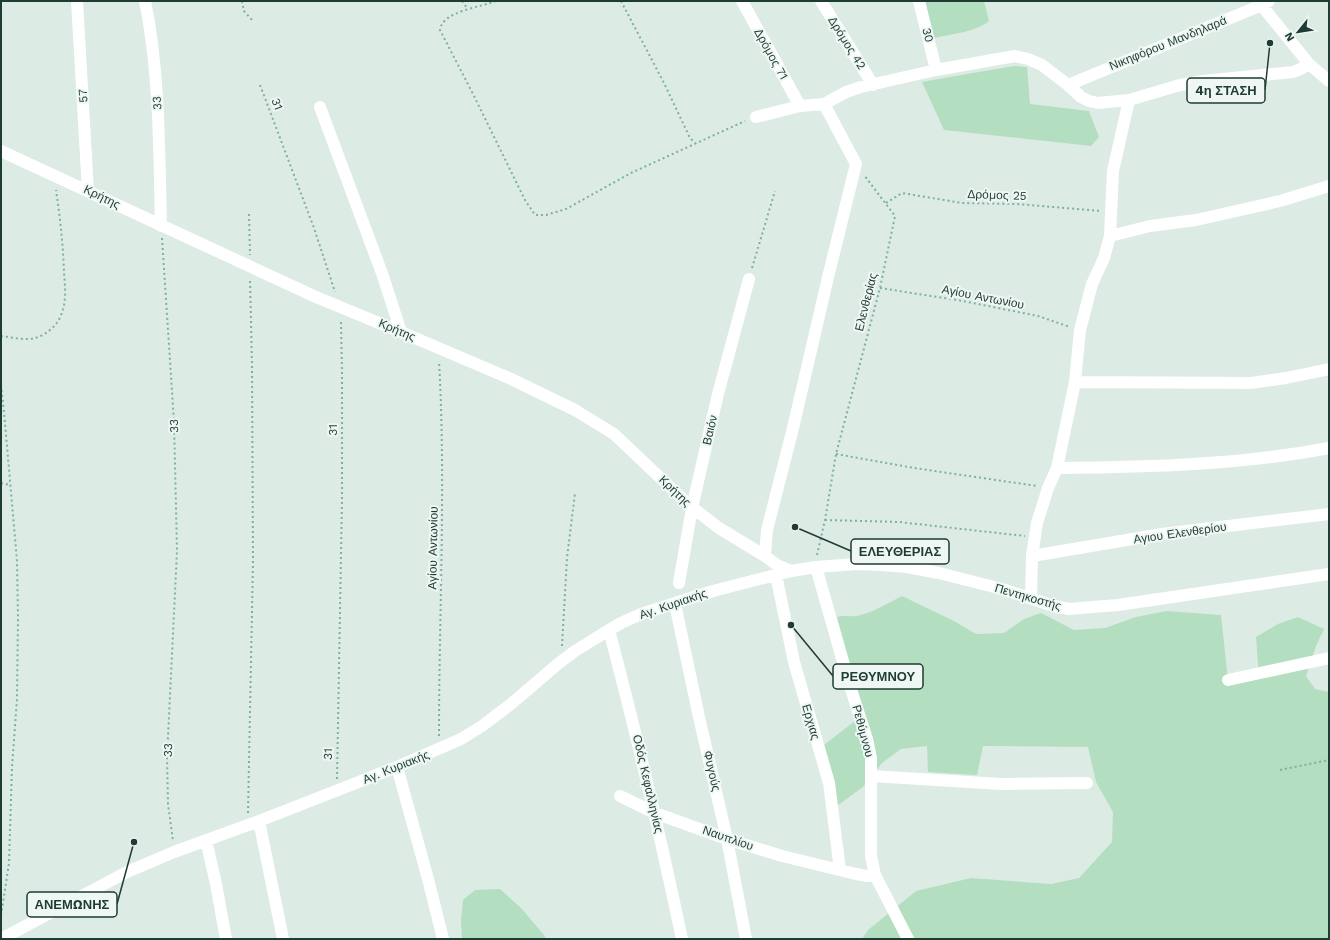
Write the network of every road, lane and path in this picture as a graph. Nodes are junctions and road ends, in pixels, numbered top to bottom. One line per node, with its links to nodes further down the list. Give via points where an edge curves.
1 (77, 1): 29 (street, 57)
2 (145, 1): 34 (street, 33, via 151,29 157,103)
3 (242, 1): 12 (path, via 244,10)
4 (462, 1): 11 (path)
5 (496, 1): 11 (path)
6 (621, 1): 24 (path, via 690,138)
7 (742, 1): 21 (street, Δρόμος 71)
8 (821, 1): 17 (street, Δρόμος 42)
9 (919, 1): 14 (street, 30)
10 (1263, 2): 13 (street); 18 (street, Νικηφόρου Μανδηλαρά)
11 (467, 8): 24 (path, via 443,23 440,30 534,215 546,215 566,209 631,173)
12 (252, 20)
13 (1309, 64): 15 (street); 19 (street, via 1293,72 1180,85)
14 (936, 70): 17 (street); 18 (street, via 1015,56 1042,66)
15 (1329, 81)
16 (260, 85): 39 (path, 31, via 314,228)
17 (874, 85): 20 (street, via 846,92)
18 (1068, 85): 19 (street, via 1089,101 1098,103)
19 (1129, 100): 32 (street, via 1113,171)
20 (824, 104): 21 (street); 26 (street)
21 (800, 106): 23 (street)
22 (320, 107): 41 (street)
23 (756, 117): 24 (path)
24 (696, 144)
25 (1, 151): 27 (street, Κρήτης)
26 (856, 164): 31 (path, Ελενθερίας); 58 (street, via 767,530)
27 (54, 175): 29 (street, Κρήτης); 42 (path, via 63,239 65,297 62,313 52,328 34,339)
28 (1329, 186): 35 (street, via 1280,201)
29 (88, 191): 34 (street, Κρήτης)
30 (775, 191): 37 (path)
31 (886, 204): 32 (path, Δρόμος 25, via 902,193 962,203 1017,204); 38 (path, Ελενθερίας, via 895,216)
32 (1111, 212): 35 (street)
33 (249, 214): 36 (path)
34 (161, 226): 36 (street, Κρήτης); 83 (path, 33, via 174,422 177,551 167,758 168,804)
35 (1110, 236): 40 (street, via 1104,258 1092,284)
36 (250, 267): 39 (street, Κρήτης); 80 (path, via 253,562 248,812)
37 (749, 279): 54 (street, Βαιόν, via 718,394)
38 (880, 288): 40 (path, Αγίου Αντωνίου, via 1030,315); 48 (path, Ελενθερίας)
39 (340, 307): 41 (street, Κρήτης); 77 (path, 31, via 342,500)
40 (1080, 330): 45 (street)
41 (401, 332): 43 (street, Κρήτης)
42 (1, 336)
43 (438, 348): 54 (street, Κρήτης, via 575,410 614,434); 71 (path, Αγίου Αντωνίου, via 442,415)
44 (1329, 369): 45 (street, via 1251,383)
45 (1075, 382): 49 (street)
46 (1, 385): 51 (path)
47 (1329, 448): 49 (street, via 1293,454 1157,467)
48 (836, 454): 52 (path); 56 (path, Ελενθερίας)
49 (1057, 468): 52 (street)
50 (1, 483): 51 (path)
51 (10, 485): 86 (path, via 18,617 17,699 9,863)
52 (1048, 488): 57 (street)
53 (575, 493): 68 (path, via 566,574 562,648)
54 (692, 508): 58 (street, Κρήτης); 64 (street, Βαιόν)
55 (1329, 514): 59 (street, Αγιου Ελενθερίου, via 1162,534)
56 (825, 520): 57 (path, via 899,522); 60 (path, Ελενθερίας)
57 (1035, 537): 59 (street)
58 (764, 556): 61 (street, Κρήτης)
59 (1032, 556): 65 (street)
60 (816, 567): 61 (street, Πεντηκοστής); 65 (street, Πεντηκοστής, via 857,564 907,567 973,581); 75 (street, Ρεθύμνου, via 867,739)
61 (791, 571): 63 (street, Πεντηκοστής)
62 (1329, 574): 65 (street, Πεντηκοστής, via 1070,609)
63 (776, 575): 66 (street, Αγ. Κυριακής, via 712,591); 84 (street, Ερχιας, via 794,662 829,783)
64 (679, 583)
65 (1031, 598)
66 (675, 604): 67 (street, Αγ. Κυριακής, via 641,614); 81 (street, Φυγούς)
67 (608, 630): 68 (street, Αγ. Κυριακής); 79 (street, Οδός Κεφαλληνίας)
68 (566, 658): 71 (street, Αγ. Κυριακής, via 482,726)
69 (1329, 658): 70 (street)
70 (1228, 680)
71 (439, 749): 73 (street, Αγ. Κυριακής)
72 (1329, 760): 74 (path)
73 (397, 767): 77 (street, Αγ. Κυριακής); 90 (street)
74 (1280, 770)
75 (871, 776): 76 (street, via 1001,784); 85 (street, Ρεθύμνου, via 871,840)
76 (1087, 783)
77 (336, 790): 80 (street, Αγ. Κυριακής)
78 (620, 796): 79 (street, Ναυπλίου)
79 (655, 813): 81 (street, Ναυπλίου); 91 (street, Οδός Κεφαλληνίας)
80 (254, 823): 82 (street, Αγ. Κυριακής); 89 (street)
81 (728, 839): 84 (street, Ναυπλίου); 92 (street, Φυγούς)
82 (206, 840): 83 (street, Αγ. Κυριακής); 88 (street)
83 (174, 852): 87 (street, Αγ. Κυριακής, via 127,872)
84 (840, 870): 85 (street, Ναυπλίου)
85 (875, 875): 93 (street, Ρεθύμνου)
86 (1, 916)
87 (1, 938)
88 (226, 939)
89 (283, 939)
90 (444, 939)
91 (682, 939)
92 (746, 939)
93 (908, 939)

